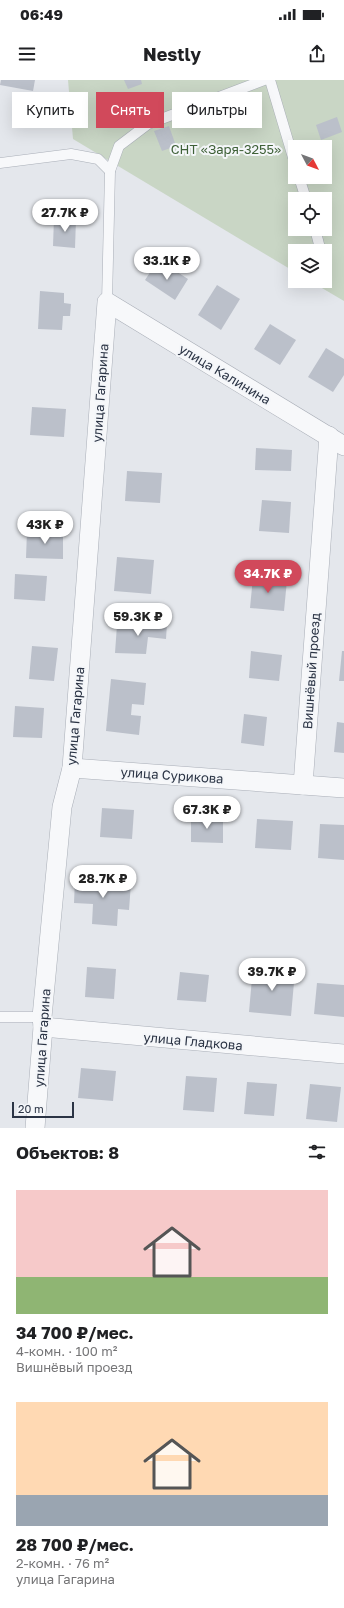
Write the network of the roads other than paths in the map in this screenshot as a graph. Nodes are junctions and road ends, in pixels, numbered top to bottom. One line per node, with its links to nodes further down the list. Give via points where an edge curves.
1 (264, 80): 5 (lane, via 148,124 119,146)
2 (270, 80): 3 (lane)
3 (288, 140)
4 (0, 163): 5 (lane, via 71,154 98,159)
5 (110, 171): 6 (lane)
6 (107, 302): 7 (street, улица Калинина); 8 (street, улица Гагарина)
7 (337, 441): 9 (street, Вишнёвый проезд)
8 (72, 768): 9 (street, улица Сурикова); 12 (street, улица Гагарина, via 62,807)
9 (303, 785): 10 (street, улица Сурикова)
10 (344, 788)
11 (0, 1017): 12 (lane)
12 (42, 1022): 13 (street, улица Гладкова); 14 (street, улица Гагарина)
13 (344, 1054)
14 (35, 1128)

